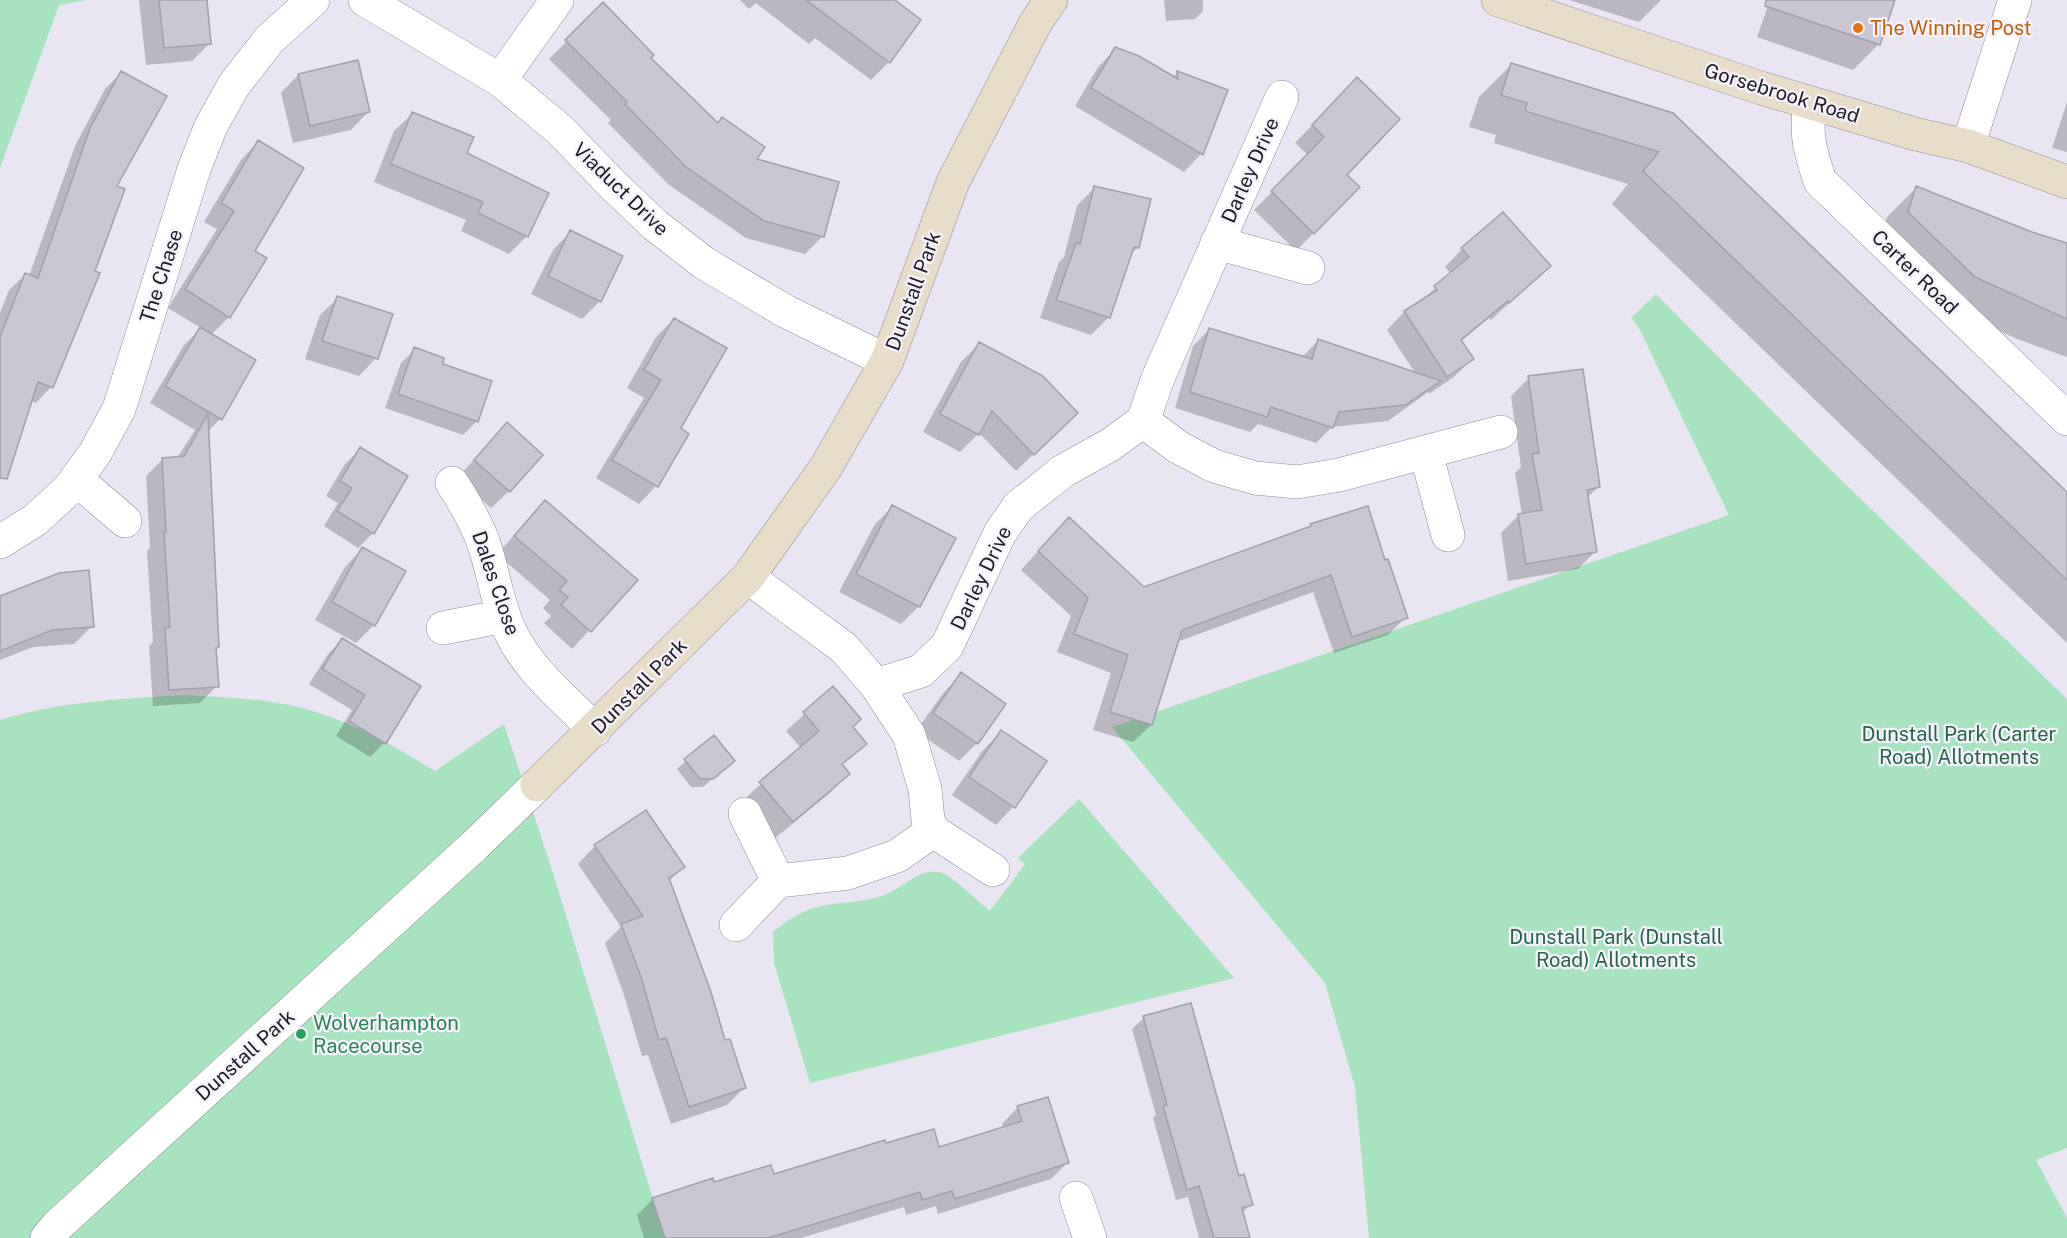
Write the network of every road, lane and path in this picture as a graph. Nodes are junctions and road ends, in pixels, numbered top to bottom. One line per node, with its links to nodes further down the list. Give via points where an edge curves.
1 (314, 0): 19 (street, The Chase, via 269,40 234,85 212,126 119,409)
2 (365, 0): 7 (street, Viaduct Drive)
3 (557, 0): 7 (street)
4 (1051, 0): 14 (street, Dunstall Park, via 953,182)
5 (1498, 0): 9 (street, Gorsebrook Road)
6 (2015, 0): 10 (street)
7 (500, 80): 14 (street, Viaduct Drive, via 560,130 655,225 704,263 785,310)
8 (1282, 97): 12 (street, Darley Drive)
9 (1810, 103): 10 (street, Gorsebrook Road); 15 (street, Carter Road, via 1806,126 1809,148 1821,181)
10 (1968, 146): 11 (street, Gorsebrook Road)
11 (2067, 182)
12 (1217, 243): 13 (street, Darley Drive); 16 (street, Darley Drive)
13 (1308, 268)
14 (887, 361): 24 (street, Dunstall Park, via 826,467)
15 (2067, 419)
16 (1143, 421): 18 (street, via 1178,447 1214,466 1255,478 1297,482); 27 (street, Darley Drive, via 1063,471 1018,507 1000,533 948,646 921,671)
17 (1501, 432): 18 (street)
18 (1426, 453): 22 (street)
19 (76, 479): 21 (street); 23 (street, The Chase, via 34,520)
20 (452, 483): 25 (street, Dales Close, via 471,513 484,546)
21 (125, 521)
22 (1448, 536)
23 (0, 542)
24 (748, 577): 27 (street, via 844,648); 28 (street, Dunstall Park)
25 (504, 616): 26 (street); 28 (street, Dales Close, via 527,661)
26 (443, 628)
27 (876, 685): 30 (street, via 909,735)
28 (596, 730): 36 (street, Dunstall Park)
29 (745, 814): 32 (street)
30 (933, 831): 31 (street); 32 (street, via 897,856 848,873)
31 (993, 870)
32 (778, 881): 33 (street)
33 (736, 925)
34 (1076, 1198): 35 (street)
35 (1080, 1236)
36 (47, 1238)

